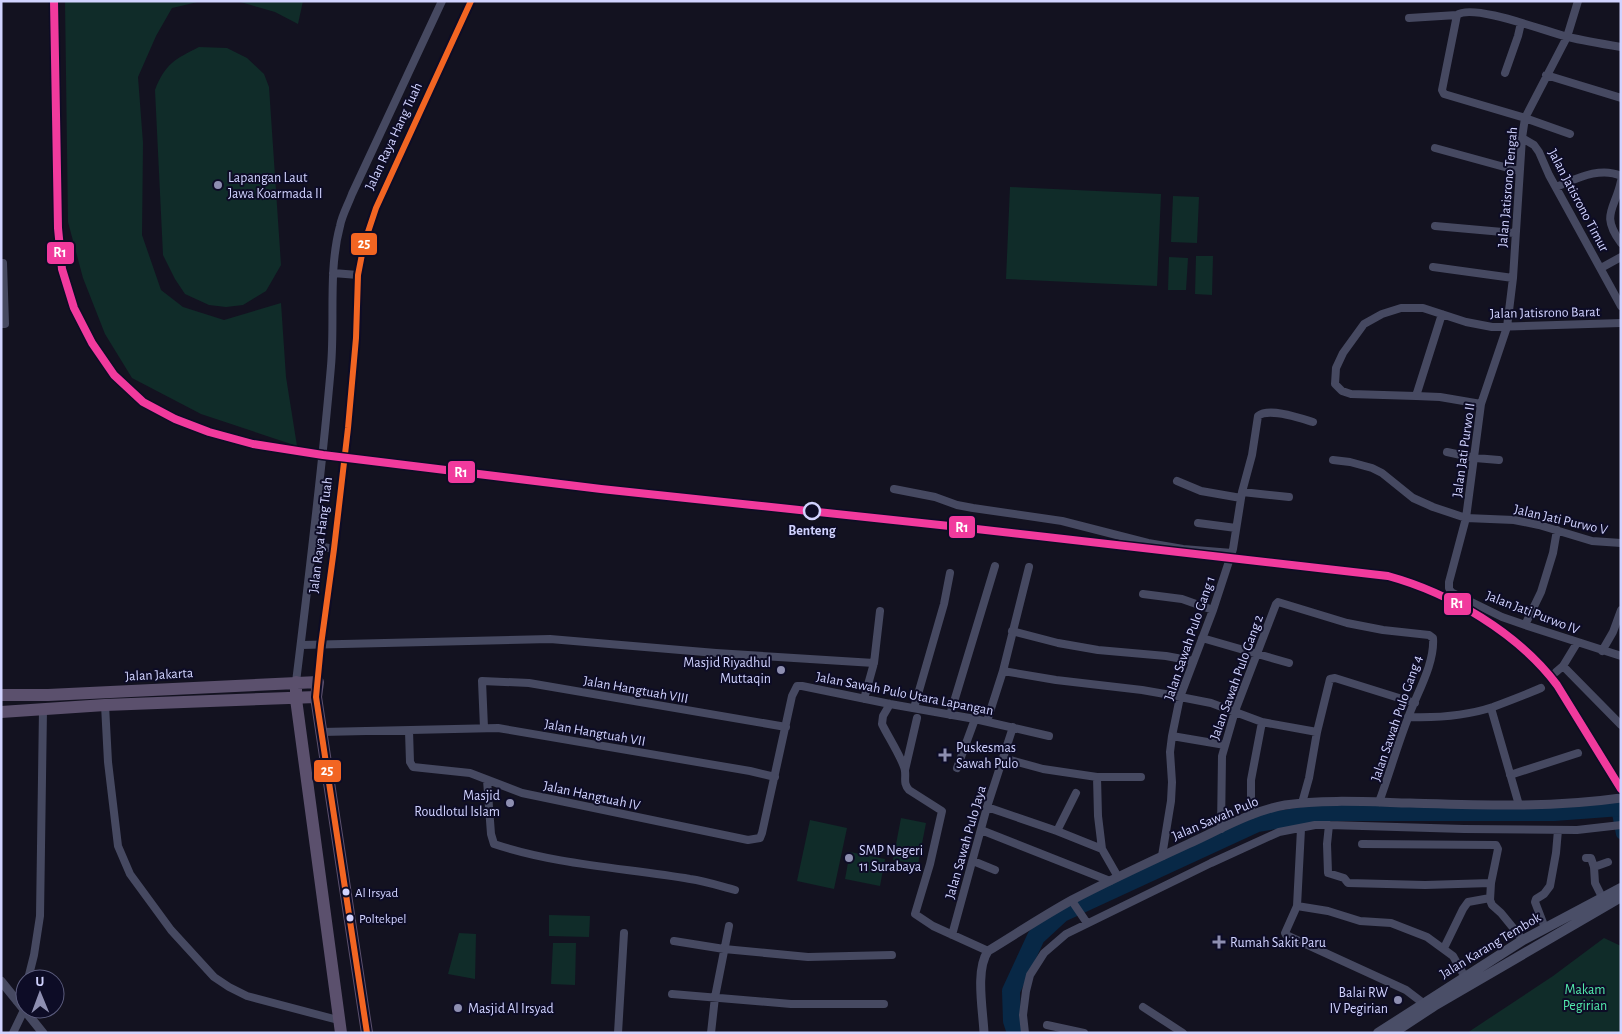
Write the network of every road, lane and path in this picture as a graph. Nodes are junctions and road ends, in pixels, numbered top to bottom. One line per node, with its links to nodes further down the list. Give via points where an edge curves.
1 (442, 1): 27 (street, Jalan Raya Hang Tuah, via 349,202 340,226)
2 (472, 1): 28 (street, Jalan Raya Hang Tuah, via 376,208)
3 (1578, 1): 7 (street, Jalan Jatisrono Tengah)
4 (1458, 14): 5 (street); 6 (street, via 1465,12); 12 (street, via 1442,90 1444,94)
5 (1409, 18)
6 (1521, 23): 7 (street); 9 (street)
7 (1566, 37): 8 (street); 10 (street, Jalan Jatisrono Tengah)
8 (1621, 47)
9 (1505, 73)
10 (1546, 75): 11 (street); 12 (street, Jalan Jatisrono Tengah)
11 (1621, 98)
12 (1525, 118): 13 (street); 14 (street, Jalan Jatisrono Tengah)
13 (1570, 134)
14 (1522, 138): 16 (street, Jalan Jatisrono Tengah); 19 (street, Jalan Jatisrono Timur, via 1539,152)
15 (1435, 148): 16 (street)
16 (1519, 171): 21 (street, Jalan Jatisrono Tengah)
17 (1621, 175): 19 (street, via 1608,172 1590,174)
18 (1620, 184): 22 (street, via 1609,216 1613,232)
19 (1556, 187): 26 (street, Jalan Jatisrono Timur)
20 (1435, 226): 21 (street)
21 (1514, 233): 29 (street, Jalan Jatisrono Tengah)
22 (1621, 243)
23 (1621, 257): 26 (street)
24 (1, 263): 33 (street, via 5,324)
25 (1433, 268): 29 (street)
26 (1601, 268): 30 (street, Jalan Jatisrono Timur)
27 (333, 273): 28 (street); 51 (street, Jalan Raya Hang Tuah, via 334,336)
28 (358, 274): 52 (street, Jalan Raya Hang Tuah, via 356,338)
29 (1513, 278): 34 (street, Jalan Jatisrono Tengah)
30 (1621, 306)
31 (1442, 314): 34 (street, Jalan Jatisrono Barat, via 1492,327); 35 (street); 35 (street, Jalan Jatisrono Barat, via 1423,308 1401,308 1382,314 1364,324 1343,352 1336,368 1335,384 1350,394)
32 (1621, 323): 34 (street, Jalan Jatisrono Barat)
33 (1, 324)
34 (1507, 327): 36 (street, Jalan Jati Purwo II)
35 (1416, 396): 36 (street)
36 (1480, 404): 39 (street, Jalan Jati Purwo II)
37 (1314, 422): 44 (street, Jalan Sawah Pulo Gang 1, via 1266,412 1258,416)
38 (1447, 452): 39 (street)
39 (1474, 458): 41 (street); 46 (street, Jalan Jati Purwo II)
40 (1333, 460): 46 (street, Jalan Jati Purwo V, via 1372,468 1412,498)
41 (1499, 460)
42 (1177, 481): 44 (street, via 1201,490)
43 (894, 489): 53 (street, via 957,505 1062,521 1148,543 1183,549)
44 (1241, 495): 45 (street); 48 (street, Jalan Sawah Pulo Gang 1)
45 (1288, 497)
46 (1466, 518): 49 (street, Jalan Jati Purwo V, via 1514,520); 57 (street, Jalan Jati Purwo II)
47 (1198, 523): 48 (street)
48 (1236, 528): 53 (street, Jalan Sawah Pulo Gang 1)
49 (1557, 530): 50 (street, Jalan Jati Purwo V, via 1592,541); 63 (street, via 1541,592)
50 (1621, 543)
51 (314, 545): 52 (street); 67 (street, Jalan Raya Hang Tuah)
52 (334, 549): 68 (street, Jalan Raya Hang Tuah)
53 (1233, 551): 60 (street, Jalan Sawah Pulo Gang 1)
54 (995, 566): 94 (street)
55 (1029, 567): 64 (street)
56 (950, 573): 89 (street)
57 (1450, 578): 63 (street, Jalan Jati Purwo IV, via 1452,592)
58 (1143, 594): 60 (street, via 1182,600)
59 (1285, 603): 70 (street, Jalan Sawah Pulo Gang 2, via 1276,604); 86 (street, Jalan Sawah Pulo Gang 4, via 1348,623 1432,636 1430,658)
60 (1213, 610): 65 (street, Jalan Sawah Pulo Gang 1)
61 (880, 611): 73 (street)
62 (1621, 612): 69 (street)
63 (1525, 626): 66 (street, Jalan Jati Purwo IV)
64 (1012, 631): 72 (street, via 1066,645); 76 (street)
65 (1202, 638): 70 (street); 72 (street, Jalan Sawah Pulo Gang 1)
66 (1577, 643): 69 (street, Jalan Jati Purwo IV); 75 (street)
67 (301, 645): 68 (street); 78 (street, Jalan Raya Hang Tuah)
68 (321, 645): 73 (street, via 550,640); 79 (street, Jalan Raya Hang Tuah)
69 (1602, 651): 71 (street, Jalan Jati Purwo IV)
70 (1256, 654): 74 (street); 92 (street, Jalan Sawah Pulo Gang 2)
71 (1621, 656)
72 (1193, 661): 82 (street, Jalan Sawah Pulo Gang 1)
73 (874, 663): 85 (street)
74 (1289, 663)
75 (1563, 666): 77 (street); 100 (street)
76 (1003, 671): 82 (street); 98 (street)
77 (1556, 672)
78 (296, 682): 79 (highway, Jalan Jakarta); 81 (highway, Jalan Jakarta); 84 (highway, Jalan Raya Hang Tuah)
79 (318, 682): 83 (highway, Jalan Raya Hang Tuah)
80 (1541, 688): 90 (street)
81 (1, 695)
82 (1180, 697): 92 (street); 108 (street, Jalan Sawah Pulo Gang 1)
83 (316, 698): 84 (highway, Jalan Jakarta); 105 (highway, Jalan Raya Hang Tuah)
84 (296, 699): 88 (highway, Jalan Jakarta); 175 (highway, Jalan Raya Hang Tuah)
85 (864, 699): 87 (street, Jalan Sawah Pulo Utara Lapangan); 101 (street, Jalan Sawah Pulo Utara Lapangan, via 797,686)
86 (1414, 703): 96 (street, Jalan Sawah Pulo Gang 4); 106 (street, via 1332,678)
87 (890, 704): 89 (street, Jalan Sawah Pulo Utara Lapangan); 113 (street, via 882,724)
88 (105, 705): 91 (highway, Jalan Jakarta); 175 (street, via 118,846 130,874 171,930 214,977 247,996)
89 (914, 708): 94 (street, Jalan Sawah Pulo Utara Lapangan)
90 (1491, 708): 96 (street, via 1454,716); 114 (street)
91 (43, 709): 93 (highway, Jalan Jakarta); 163 (street, via 40,916)
92 (1235, 710): 99 (street); 109 (street, Jalan Sawah Pulo Gang 2)
93 (1, 712)
94 (950, 715): 97 (street, Jalan Sawah Pulo Utara Lapangan)
95 (917, 718): 113 (street)
96 (1408, 718): 121 (street, Jalan Sawah Pulo Gang 4)
97 (975, 719): 98 (street, Jalan Sawah Pulo Utara Lapangan); 112 (street)
98 (987, 722): 102 (street, Jalan Sawah Pulo Utara Lapangan)
99 (1262, 722): 106 (street); 125 (street, via 1252,780)
100 (1621, 725)
101 (786, 727): 103 (street, Jalan Hangtuah VIII, via 529,683 482,681); 115 (street, Jalan Sawah Pulo Utara Lapangan)
102 (1013, 727): 107 (street, Jalan Sawah Pulo Utara Lapangan); 111 (street, Jalan Sawah Pulo Jaya)
103 (484, 728): 104 (street, Jalan Hangtuah VII); 115 (street, Jalan Hangtuah VII, via 508,729)
104 (409, 731): 105 (street, Jalan Hangtuah VII); 118 (street, Jalan Hangtuah IV, via 413,767 470,773)
105 (322, 732): 178 (highway, Jalan Raya Hang Tuah)
106 (1317, 732): 122 (street)
107 (1049, 736)
108 (1172, 736): 109 (street); 136 (street, Jalan Sawah Pulo Gang 1, via 1171,801)
109 (1225, 745): 128 (street, Jalan Sawah Pulo Gang 2)
110 (1578, 753): 114 (street)
111 (1003, 758): 116 (street, via 1043,769); 124 (street, Jalan Sawah Pulo Jaya)
112 (957, 768)
113 (905, 770): 154 (street, via 904,780 909,790 942,812 915,914)
114 (1510, 775): 123 (street)
115 (775, 777): 133 (street, Jalan Sawah Pulo Utara Lapangan)
116 (1098, 777): 117 (street); 135 (street)
117 (1141, 777)
118 (487, 780): 133 (street, Jalan Hangtuah IV, via 522,792 748,840); 145 (street, via 494,844 575,862 693,879)
119 (1076, 793): 132 (street)
120 (1621, 798): 123 (street, Jalan Sawah Pulo)
121 (1379, 802): 122 (street, Jalan Sawah Pulo); 123 (street, Jalan Sawah Pulo)
122 (1302, 803): 125 (street, Jalan Sawah Pulo)
123 (1519, 805)
124 (987, 807): 130 (street, Jalan Sawah Pulo Jaya); 132 (street)
125 (1251, 815): 128 (street, Jalan Sawah Pulo)
126 (1329, 825): 129 (street); 131 (street); 143 (street, via 1328,873 1344,878 1348,883)
127 (1617, 825): 131 (street)
128 (1221, 829): 136 (street, Jalan Sawah Pulo)
129 (1301, 829): 149 (street); 150 (street, via 1279,832)
130 (981, 830): 138 (street, Jalan Sawah Pulo Jaya); 142 (street)
131 (1558, 830): 152 (street, via 1550,886 1535,902)
132 (1057, 831): 135 (street)
133 (761, 836)
134 (1362, 844): 143 (street, via 1496,845 1498,849)
135 (1102, 849): 142 (street)
136 (1162, 856): 142 (street, Jalan Sawah Pulo)
137 (1586, 858): 140 (street, via 1591,858)
138 (973, 861): 141 (street); 154 (street, Jalan Sawah Pulo Jaya)
139 (1608, 862): 140 (street)
140 (1594, 867): 146 (street, via 1595,883)
141 (995, 870)
142 (1114, 879): 148 (street, Jalan Sawah Pulo)
143 (1491, 883): 147 (street)
144 (1621, 888): 146 (main road, Jalan Karang Tembok)
145 (735, 890)
146 (1611, 897): 152 (main road, Jalan Karang Tembok); 162 (main road, Jalan Karang Tembok)
147 (1490, 898): 155 (street, via 1492,905); 157 (street, via 1468,902)
148 (1073, 903): 150 (street); 159 (street, Jalan Sawah Pulo)
149 (1297, 906): 157 (street, via 1360,920 1391,923 1427,937); 169 (street, via 1286,935 1406,990)
150 (1085, 921): 182 (street, via 1044,953 1030,975 1022,1015)
151 (729, 926): 158 (street)
152 (1545, 928): 155 (main road, Jalan Karang Tembok)
153 (624, 933): 179 (street)
154 (952, 935): 159 (street)
155 (1523, 940): 160 (main road, Jalan Karang Tembok)
156 (674, 941): 158 (street)
157 (1444, 948): 164 (street, via 1453,956)
158 (724, 949): 161 (street, via 808,957); 167 (street)
159 (988, 951): 181 (street, via 981,970)
160 (1502, 953): 162 (main road); 164 (main road, Jalan Karang Tembok)
161 (892, 955)
162 (1509, 963): 186 (main road, Jalan Karang Tembok)
163 (30, 969)
164 (1465, 977): 169 (main road, Jalan Karang Tembok)
165 (2, 984): 168 (street)
166 (672, 994): 167 (street)
167 (715, 997): 170 (street, via 791,1004); 180 (street)
168 (15, 998)
169 (1423, 1003): 185 (main road, Jalan Karang Tembok)
170 (884, 1004)
171 (1144, 1007): 184 (street)
172 (18, 1019): 176 (street)
173 (32, 1019): 177 (street)
174 (1047, 1025): 183 (street)
175 (340, 1026)
176 (13, 1033)
177 (43, 1033)
178 (367, 1033)
179 (618, 1033)
180 (711, 1033)
181 (984, 1033)
182 (1025, 1033)
183 (1084, 1033)
184 (1183, 1033)
185 (1378, 1033)
186 (1393, 1033)

